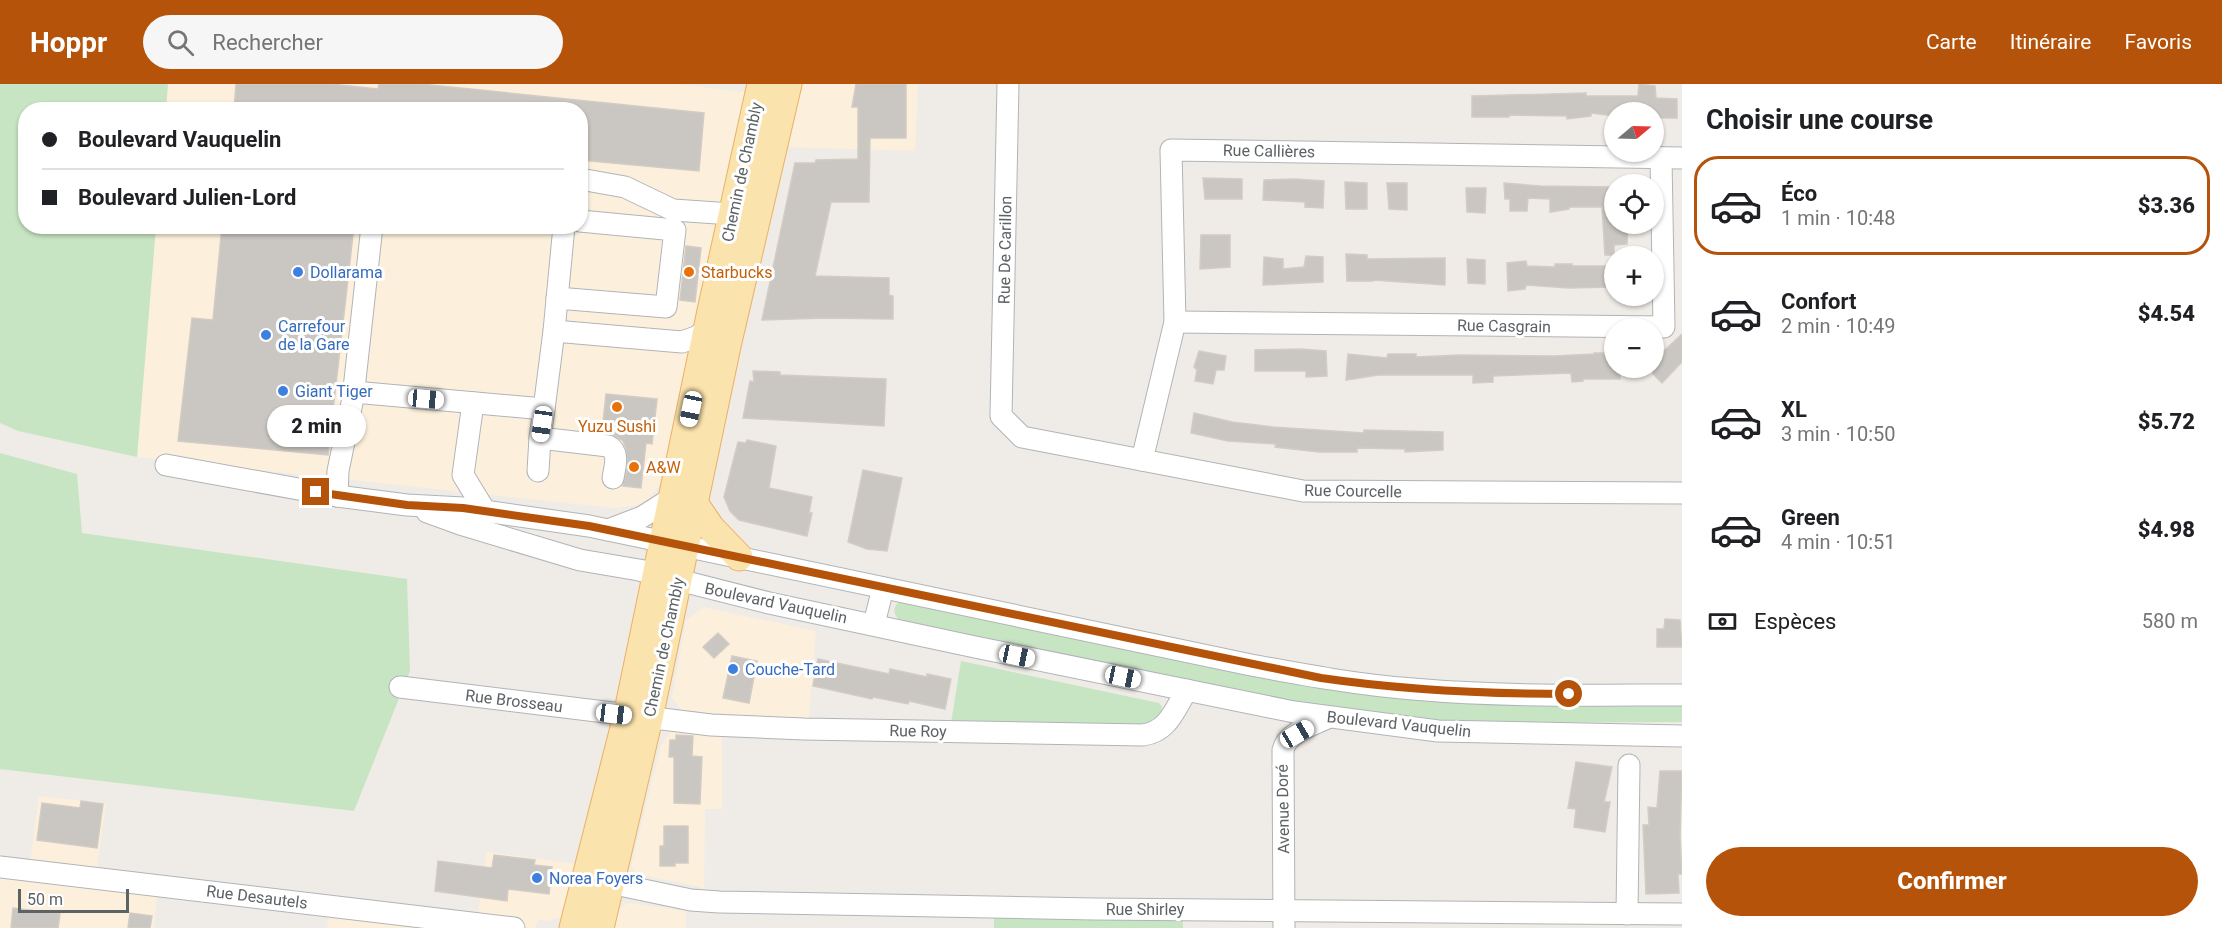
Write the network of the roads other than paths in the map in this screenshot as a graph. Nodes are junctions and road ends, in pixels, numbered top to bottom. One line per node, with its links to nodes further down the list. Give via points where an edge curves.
1 (761, 84): 6 (main road, Chemin de Chambly)
2 (788, 84): 25 (main road, Chemin de Chambly, via 729,338)
3 (1008, 84): 17 (street, Rue De Carillon)
4 (1672, 158): 11 (street, Rue Casgrain, via 1664,327); 11 (street, Rue Callières, via 1171,150)
5 (588, 180): 6 (street, via 625,187 666,209)
6 (732, 214): 12 (main road, Chemin de Chambly)
7 (588, 222): 10 (street, via 675,230 666,307)
8 (371, 234): 14 (street)
9 (563, 234): 10 (street)
10 (557, 298): 13 (street)
11 (1175, 322): 19 (street, Rue Callières)
12 (708, 329): 13 (street, via 682,342); 25 (main road, Chemin de Chambly)
13 (554, 331): 16 (street)
14 (354, 392): 15 (street); 24 (street, via 338,471)
15 (472, 403): 16 (street); 27 (street, via 463,475)
16 (544, 409): 18 (street)
17 (1001, 417): 19 (street, Rue Courcelle, via 1023,437)
18 (540, 438): 21 (street); 22 (street, via 614,449)
19 (1142, 460): 23 (street, Rue Courcelle, via 1303,491)
20 (166, 465): 24 (street)
21 (538, 471)
22 (614, 478)
23 (1682, 494)
24 (338, 496): 26 (street)
25 (683, 501): 28 (street); 29 (main road, Chemin de Chambly); 30 (main road)
26 (407, 505): 27 (street); 31 (street, Boulevard Vauquelin, via 559,554)
27 (485, 511): 28 (street)
28 (608, 530): 29 (street)
29 (674, 544): 30 (street); 31 (main road, Chemin de Chambly)
30 (739, 557): 32 (street)
31 (667, 578): 33 (street, Boulevard Vauquelin); 37 (main road, Chemin de Chambly)
32 (883, 588): 33 (street); 36 (street, via 1259,667 1359,684 1465,692)
33 (874, 624): 35 (street, Boulevard Vauquelin)
34 (400, 687): 37 (street, Rue Brosseau)
35 (1187, 690): 37 (street, Rue Roy, via 1166,725 1143,735 711,726); 38 (street, Boulevard Vauquelin)
36 (1682, 695)
37 (638, 717): 42 (main road, Chemin de Chambly); 47 (main road, Chemin de Chambly)
38 (1329, 717): 39 (street, Boulevard Vauquelin, via 1438,731); 45 (street, Avenue Doré, via 1292,736 1283,750)
39 (1682, 736)
40 (1629, 765): 43 (street)
41 (0, 867): 46 (street, Rue Desautels)
42 (610, 884): 45 (street, Rue Shirley, via 710,902); 48 (main road, Chemin de Chambly)
43 (1627, 914): 44 (street, Rue Shirley); 45 (street, Rue Shirley)
44 (1682, 914)
45 (1284, 919)
46 (514, 928)
47 (573, 928)
48 (600, 928)

